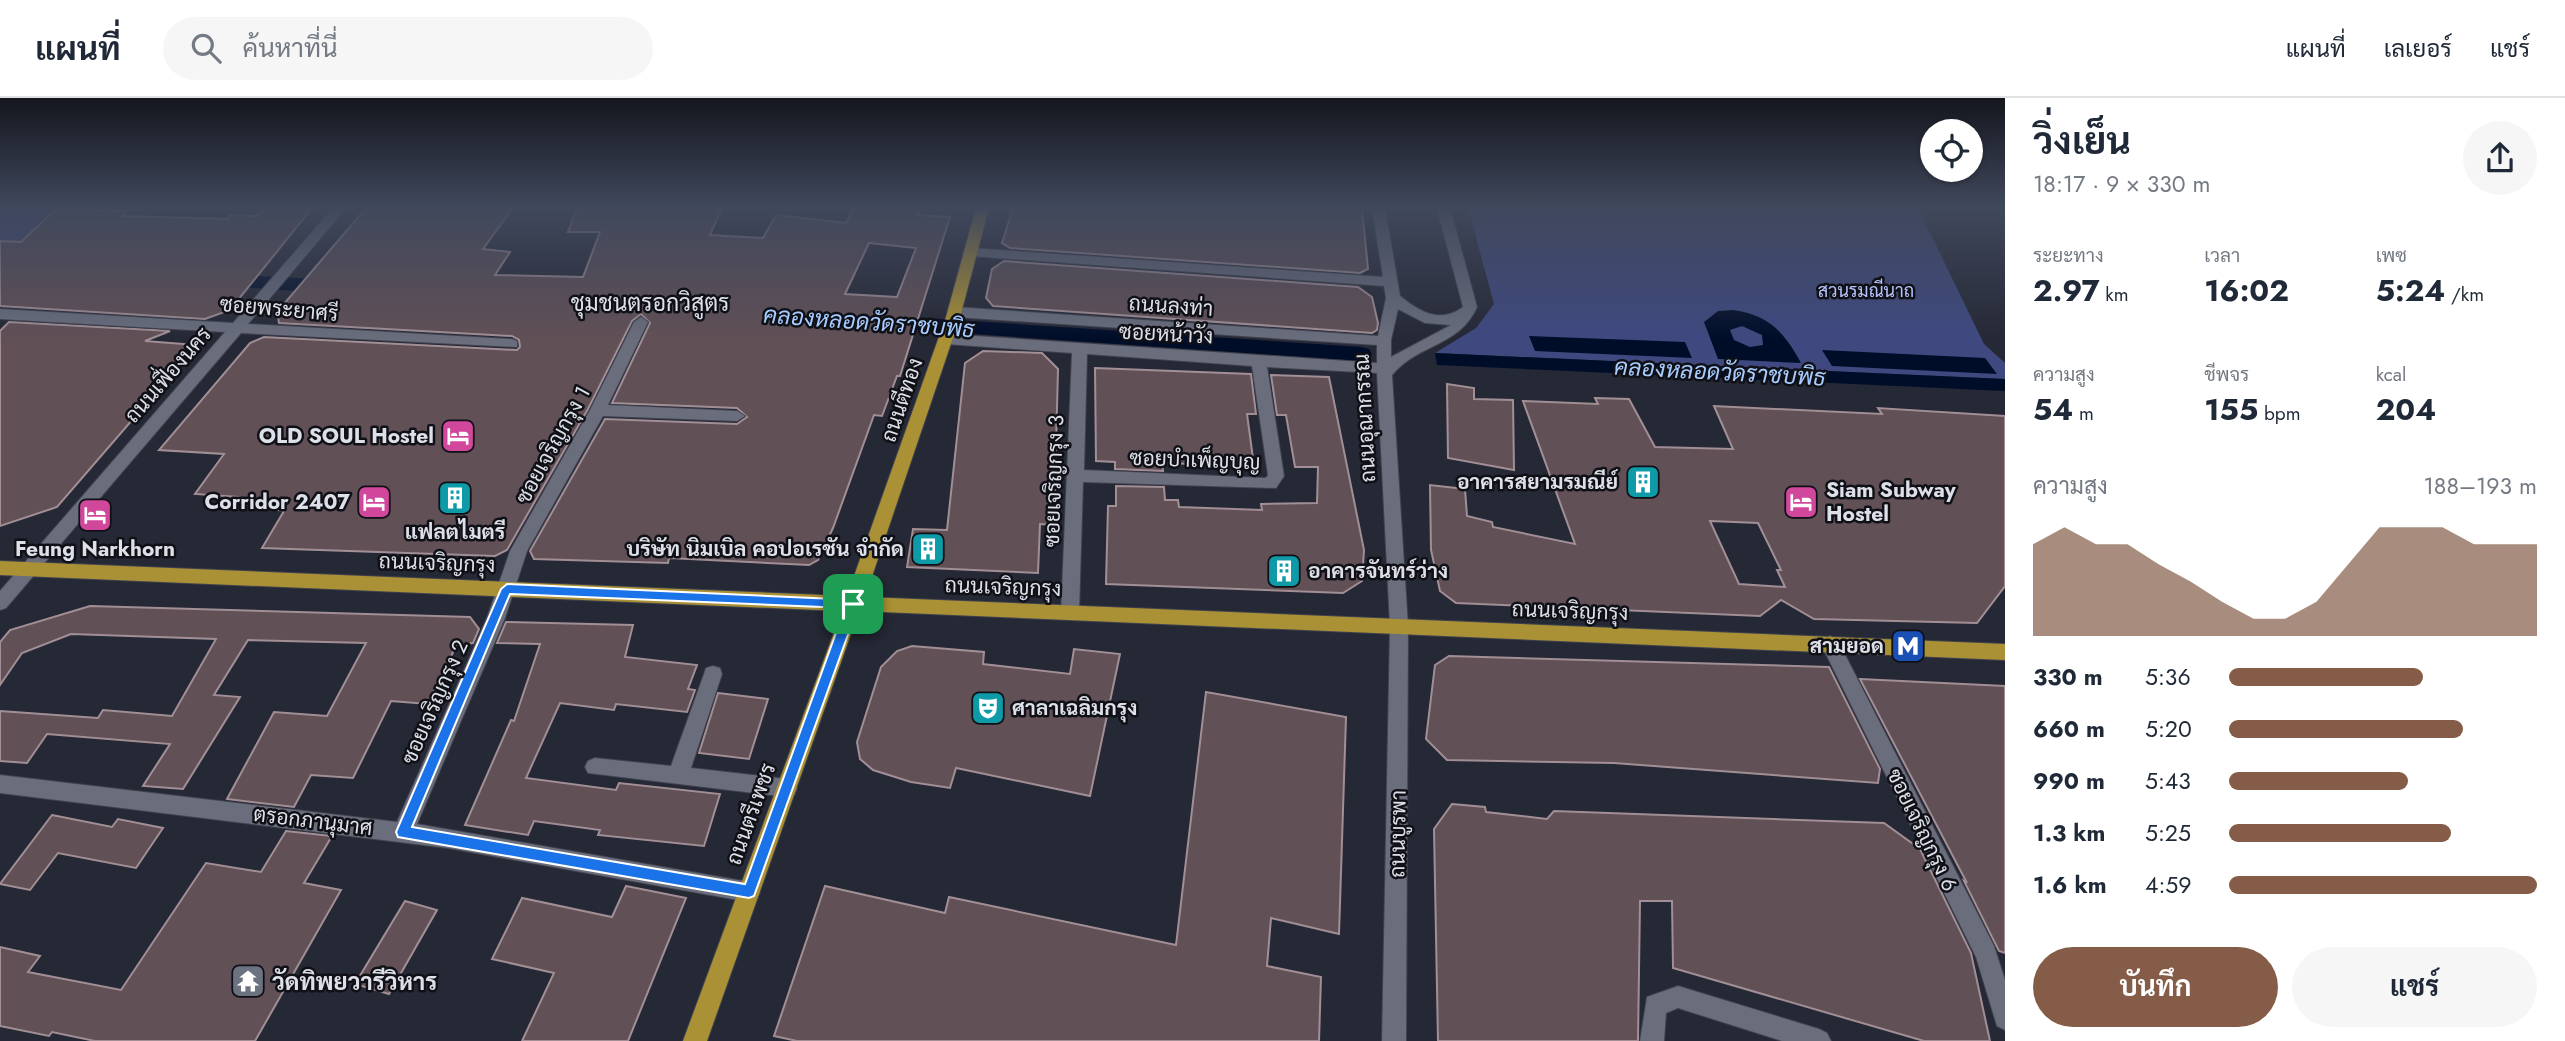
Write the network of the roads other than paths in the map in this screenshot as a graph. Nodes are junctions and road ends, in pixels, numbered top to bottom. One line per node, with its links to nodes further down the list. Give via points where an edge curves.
1 (302, 252): 11 (street, ถนนเฟื่องนคร)
2 (971, 252): 5 (street); 10 (main road, ถนนตีทอง)
3 (1385, 252): 5 (street, ถนนอุณากรรณ)
4 (1455, 252): 7 (street)
5 (1390, 282): 6 (street, ถนนอุณากรรณ)
6 (1393, 298): 7 (street, via 1427,320 1460,318); 12 (street, ถนนอุณากรรณ)
7 (1470, 307): 16 (street, via 1459,328 1405,352)
8 (0, 314): 11 (street, ซอยพระยาศรี)
9 (641, 322): 17 (street, ซอยเจริญกรุง 1)
10 (950, 325): 12 (street, ถนนลงท่า); 14 (street, ซอยหน้าวัง); 24 (main road, ถนนตีทอง)
11 (238, 326): 13 (street, ซอยพระยาศรี); 21 (street, ถนนเฟื่องนคร)
12 (1384, 340): 16 (street, ถนนอุณากรรณ)
13 (512, 344)
14 (1080, 350): 15 (street, ซอยหน้าวัง); 19 (street, ซอยเจริญกรุง 3)
15 (1259, 361): 16 (street, ซอยหน้าวัง); 19 (street, ซอยบำเพ็ญบุญ, via 1276,477 1270,484)
16 (1385, 371): 26 (street, ถนนอุณากรรณ)
17 (598, 410): 18 (street); 22 (street, ซอยเจริญกรุง 1, via 519,551)
18 (737, 416)
19 (1075, 476): 25 (street, ซอยเจริญกรุง 3)
20 (0, 568): 21 (main road, ถนนเจริญกรุง)
21 (29, 570): 22 (main road, ถนนเจริญกรุง); 23 (street, ถนนเฟื่องนคร)
22 (507, 589): 24 (main road, ถนนเจริญกรุง); 34 (street, ซอยเจริญกรุง 2)
23 (0, 603)
24 (853, 604): 25 (main road, ถนนเจริญกรุง); 33 (main road, ถนนตรีเพชร)
25 (1070, 613): 26 (main road, ถนนเจริญกรุง)
26 (1399, 626): 27 (main road, ถนนเจริญกรุง); 38 (street, ถนนบูรพา)
27 (1830, 644): 28 (main road, ถนนเจริญกรุง); 36 (street, ซอยเจริญกรุง 6, via 1986,954)
28 (2005, 652)
29 (713, 674): 31 (street)
30 (595, 768): 31 (street)
31 (678, 776): 33 (street)
32 (0, 784): 34 (street, ตรอกภานุมาศ)
33 (787, 788): 35 (main road, ถนนตรีเพชร)
34 (403, 832): 35 (street, ตรอกภานุมาศ)
35 (749, 892): 37 (main road, ถนนตรีเพชร)
36 (2005, 1018)
37 (695, 1041)
38 (1394, 1041)
39 (1652, 1041): 40 (street, via 1655,1006 1678,997)
40 (1819, 1041)

